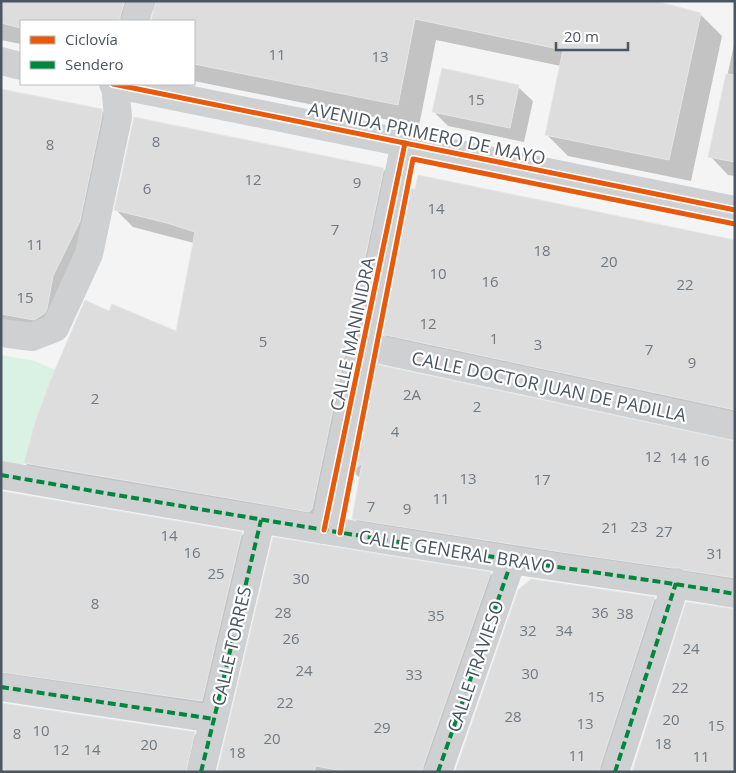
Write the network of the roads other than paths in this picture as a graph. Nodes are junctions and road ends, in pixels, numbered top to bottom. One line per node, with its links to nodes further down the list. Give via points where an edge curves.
1 (141, 1): 2 (street)
2 (135, 20)
3 (1, 61): 4 (street)
4 (20, 66)
5 (115, 85): 9 (street, via 118,117 89,254 55,328 32,337)
6 (120, 85): 7 (street, AVENIDA PRIMERO DE MAYO)
7 (405, 142): 8 (street, AVENIDA PRIMERO DE MAYO); 10 (street, CALLE MANINIDRA)
8 (735, 210)
9 (1, 333)
10 (363, 346): 11 (street, CALLE DOCTOR JUAN DE PADILLA); 14 (street, CALLE MANINIDRA)
11 (735, 426)
12 (1, 475): 13 (street, CALLE GENERAL BRAVO)
13 (261, 520): 14 (street, CALLE GENERAL BRAVO); 19 (street, CALLE TORRES)
14 (324, 530): 15 (street, CALLE GENERAL BRAVO)
15 (512, 560): 16 (street, CALLE GENERAL BRAVO); 21 (street, CALLE TRAVIESO)
16 (676, 583): 17 (street, CALLE GENERAL BRAVO); 22 (street)
17 (735, 594)
18 (1, 686): 19 (street)
19 (214, 719): 20 (street, CALLE TORRES)
20 (200, 772)
21 (438, 772)
22 (615, 772)

